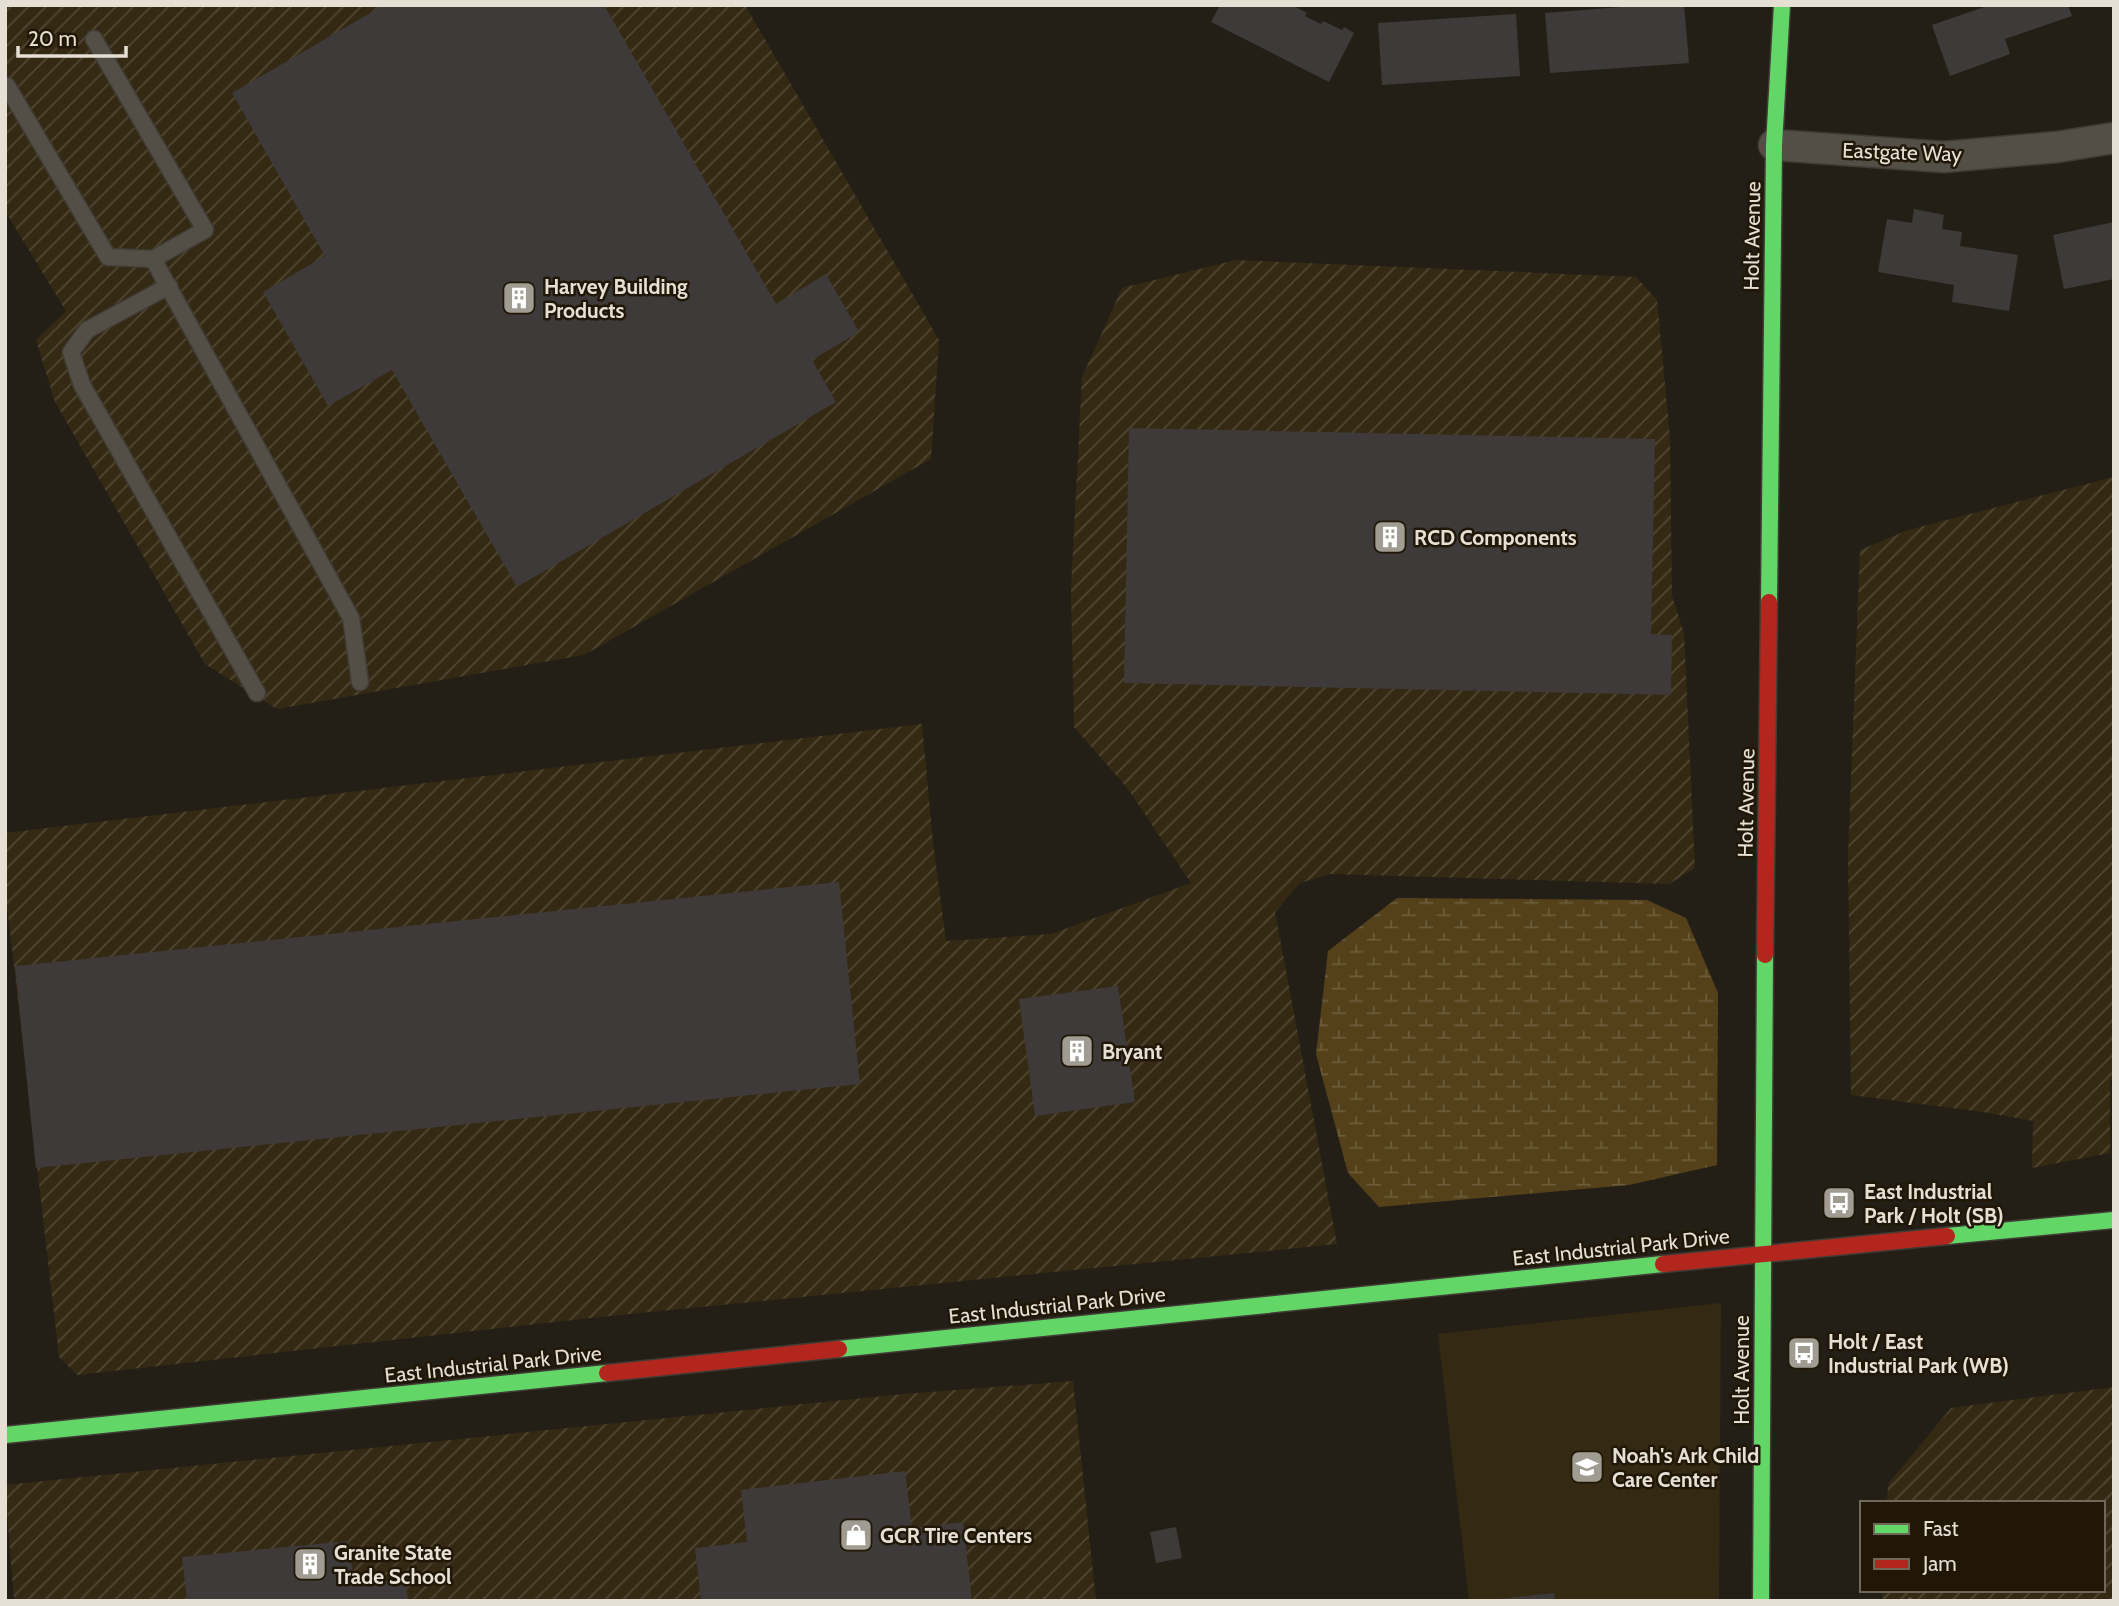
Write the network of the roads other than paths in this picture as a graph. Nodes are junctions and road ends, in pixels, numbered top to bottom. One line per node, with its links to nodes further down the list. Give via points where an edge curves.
1 (1782, 5): 5 (street, Holt Avenue)
2 (94, 39): 6 (lane, via 205,230)
3 (7, 86): 6 (lane, via 108,257)
4 (2114, 138): 5 (street, Eastgate Way, via 1944,157)
5 (1774, 145): 11 (street, Holt Avenue)
6 (153, 258): 7 (lane)
7 (169, 286): 8 (lane, via 351,618); 9 (lane, via 87,330 71,352 82,385)
8 (360, 682)
9 (257, 693)
10 (2114, 1220): 11 (street, East Industrial Park Drive)
11 (1762, 1254): 12 (street, East Industrial Park Drive); 13 (street, Holt Avenue)
12 (5, 1435)
13 (1761, 1601)

